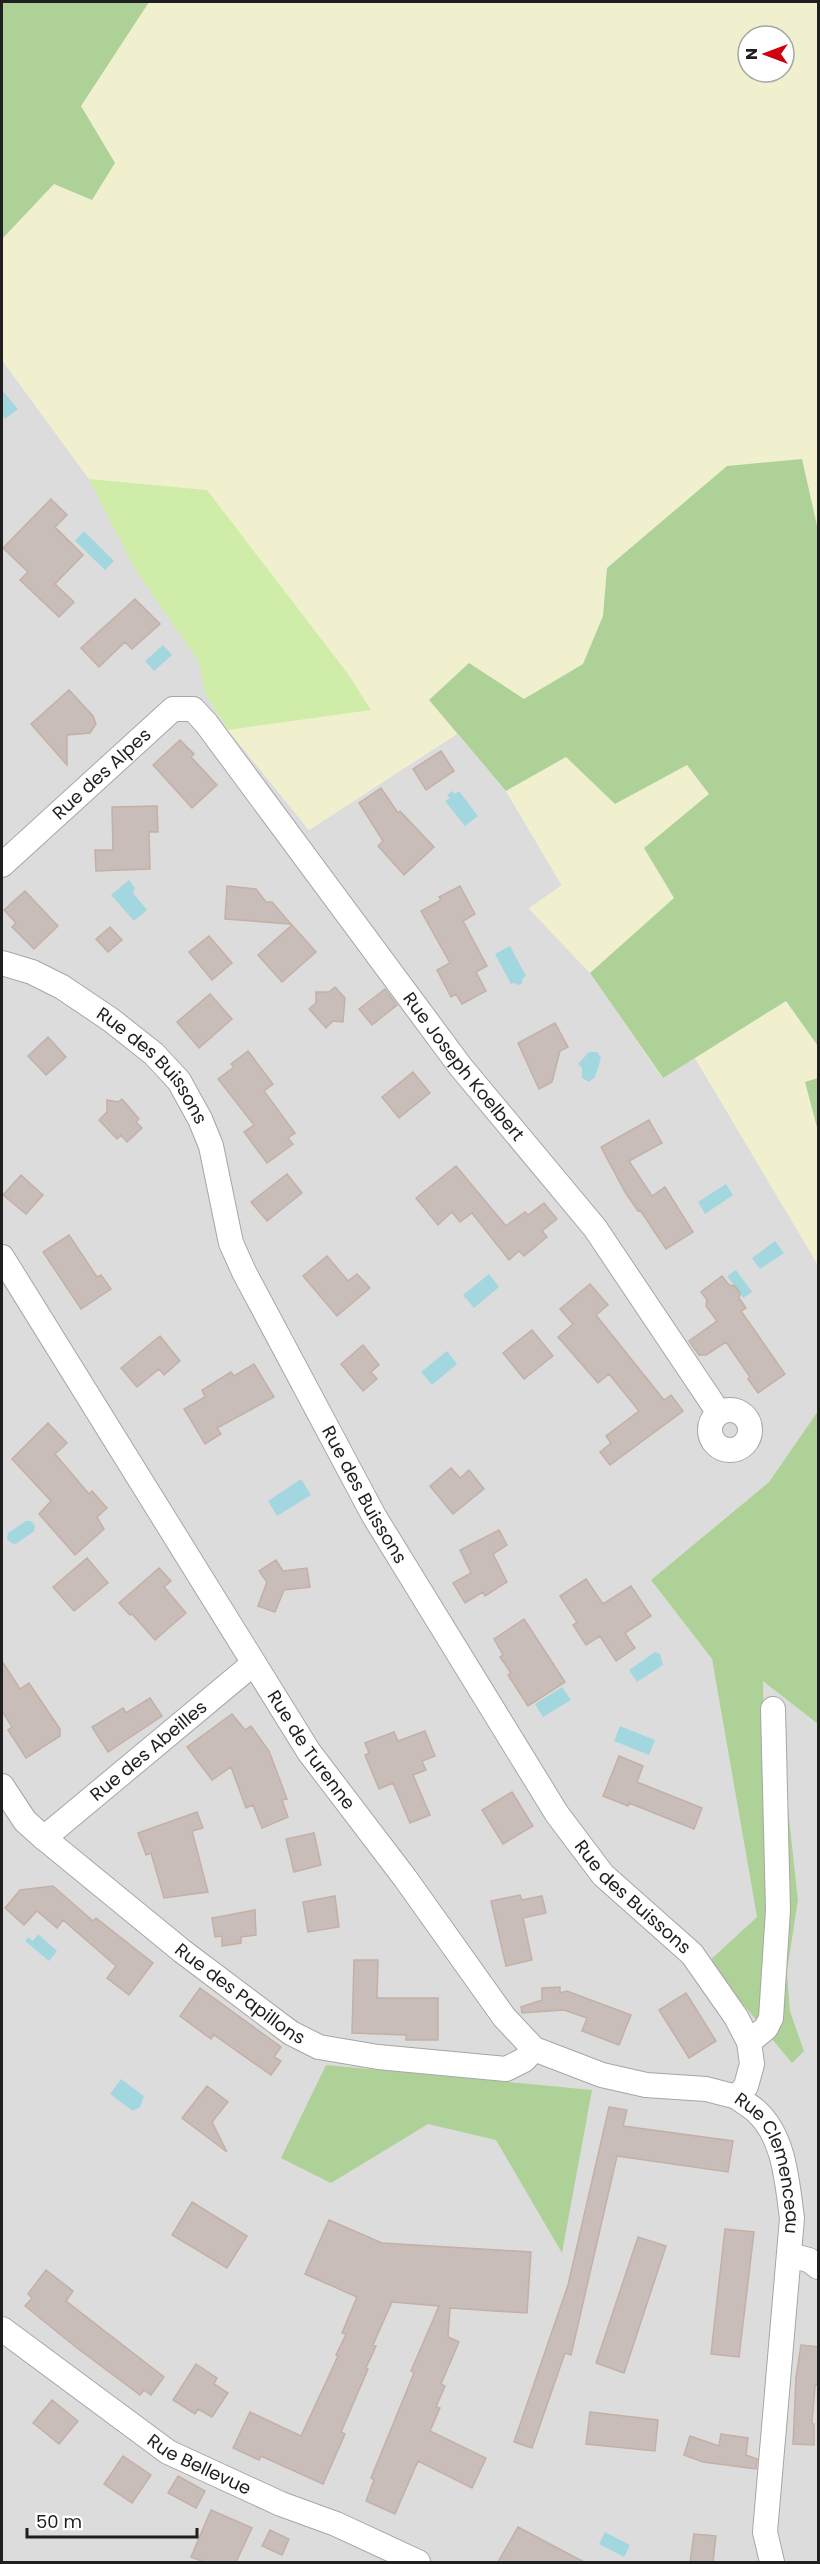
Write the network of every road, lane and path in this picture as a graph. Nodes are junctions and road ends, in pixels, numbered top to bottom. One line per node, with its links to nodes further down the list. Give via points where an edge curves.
1 (206, 723): 2 (street, Rue des Alpes, via 193,709 173,709); 5 (street, Rue Joseph Koelbert, via 460,1066 595,1228)
2 (2, 865)
3 (2, 963): 10 (street, Rue des Buissons, via 63,987 154,1054 179,1081 211,1146 231,1243 374,1516 557,1814 603,1875 692,1954)
4 (2, 1258): 6 (street, Rue de Turenne)
5 (719, 1413)
6 (253, 1664): 9 (street, Rue des Abeilles); 11 (street, Rue de Turenne, via 309,1752 504,2017)
7 (773, 1709): 10 (street, via 778,1910 771,2018 757,2038)
8 (2, 1786): 9 (street, Rue des Papillons, via 25,1821)
9 (44, 1838): 11 (street, Rue des Papillons, via 182,1951 291,2033 319,2047 378,2057 506,2069 524,2060)
10 (749, 2042): 12 (street, Rue Clemenceau, via 752,2064 746,2086)
11 (534, 2049): 12 (street, Rue de Turenne, via 602,2075)
12 (737, 2097): 13 (street, Rue Clemenceau, via 757,2111 775,2139 792,2218)
13 (789, 2255): 14 (street); 17 (street, Rue Clemenceau, via 765,2532)
14 (819, 2267)
15 (2, 2330): 16 (street, Rue Bellevue, via 168,2452)
16 (418, 2562)
17 (772, 2562)

